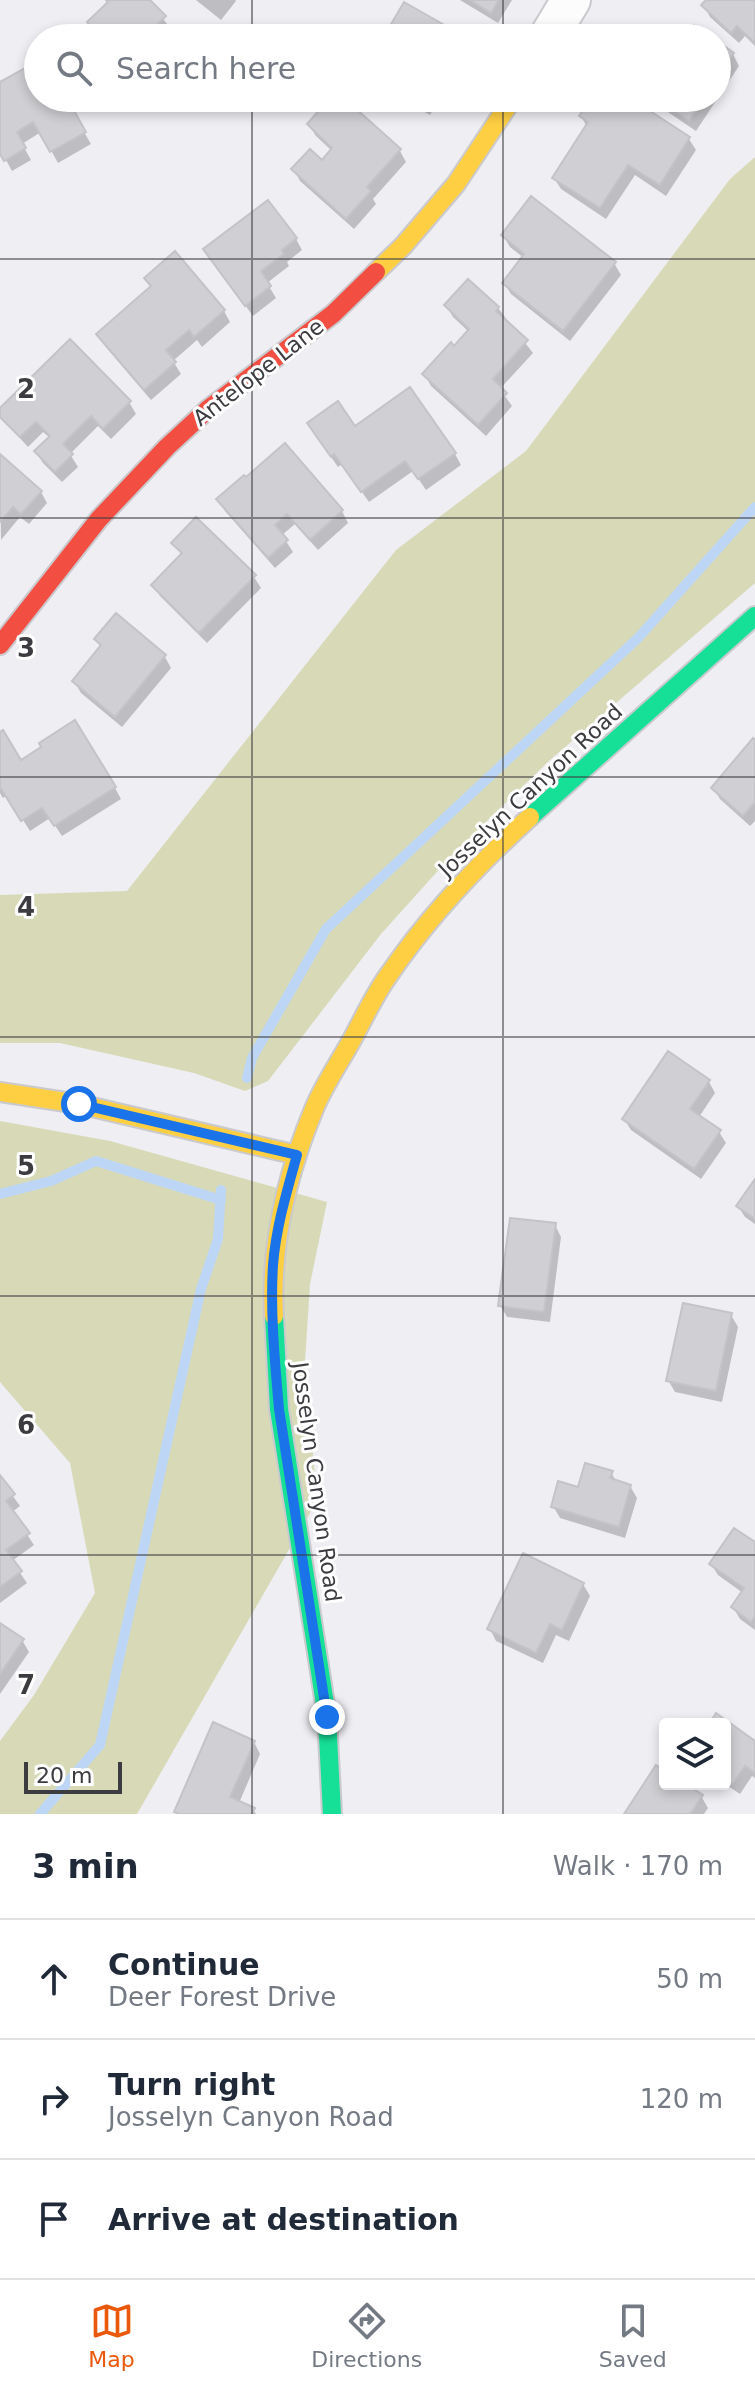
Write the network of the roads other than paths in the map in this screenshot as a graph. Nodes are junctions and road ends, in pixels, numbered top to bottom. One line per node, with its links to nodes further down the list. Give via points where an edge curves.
1 (571, 0): 2 (street)
2 (556, 24)
3 (504, 112): 5 (street, Antelope Lane, via 456,184 403,246 333,314 167,447 99,519)
4 (755, 616): 7 (street, Josselyn Canyon Road, via 489,854 424,926 386,978 343,1055 315,1106)
5 (0, 645)
6 (0, 1092): 7 (street, via 79,1104)
7 (297, 1155): 8 (street, Josselyn Canyon Road, via 273,1265 275,1363 330,1744)
8 (332, 1814)

